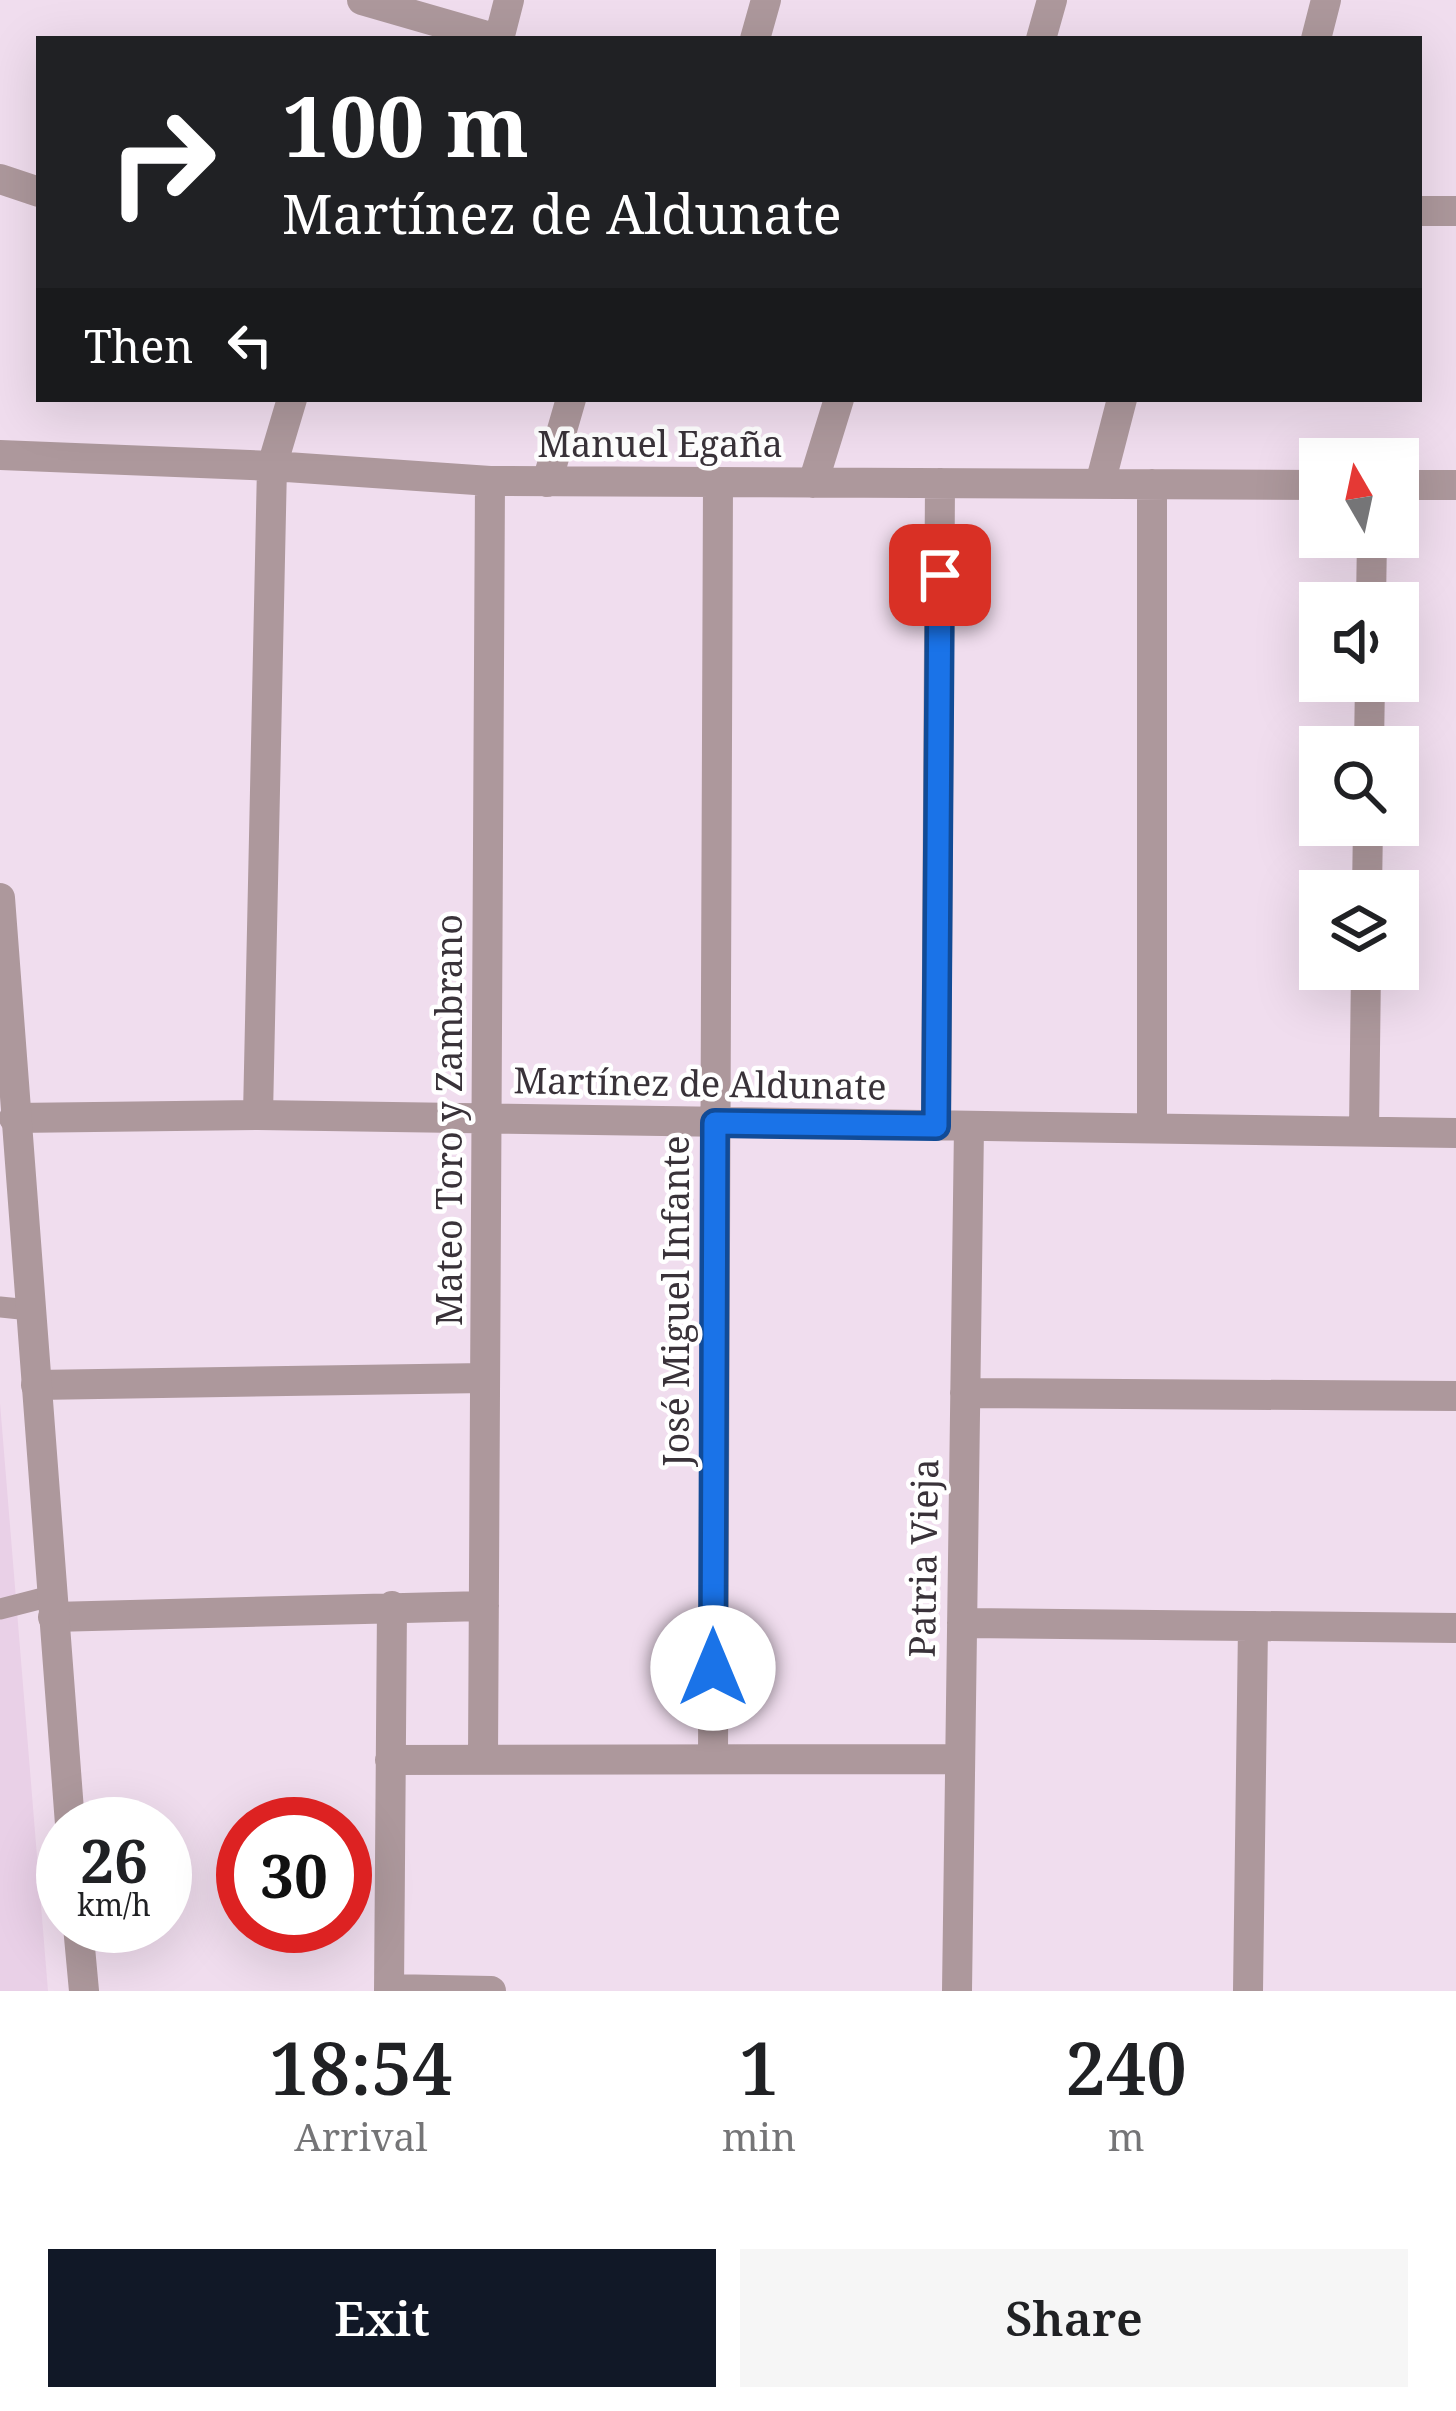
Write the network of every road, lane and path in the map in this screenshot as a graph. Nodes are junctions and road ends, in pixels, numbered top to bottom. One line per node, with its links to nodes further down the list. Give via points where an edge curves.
1 (362, 0): 6 (street)
2 (508, 0): 8 (street)
3 (766, 0): 9 (street)
4 (1052, 0): 10 (street)
5 (1326, 0): 11 (street)
6 (406, 26): 7 (street)
7 (477, 36)
8 (499, 36)
9 (756, 36)
10 (1042, 36)
11 (1317, 36)
12 (0, 179): 13 (street)
13 (36, 191)
14 (1422, 211): 15 (street)
15 (1456, 211)
16 (291, 402): 21 (street)
17 (570, 402): 23 (street)
18 (838, 402): 25 (street)
19 (1121, 402): 27 (street)
20 (0, 455): 21 (street, Manuel Egaña)
21 (272, 466): 22 (street, Manuel Egaña); 35 (street)
22 (490, 482): 23 (street, Manuel Egaña); 37 (street, Mateo Toro y Zambrano)
23 (547, 482): 24 (street, Manuel Egaña)
24 (718, 483): 25 (street, Manuel Egaña); 38 (street, José Miguel Infante)
25 (813, 483): 26 (street, Manuel Egaña)
26 (940, 483): 27 (street, Manuel Egaña); 39 (street)
27 (1100, 484): 28 (street, Manuel Egaña)
28 (1152, 484): 29 (street, Manuel Egaña); 41 (street)
29 (1299, 485)
30 (1419, 485): 31 (street)
31 (1456, 485)
32 (0, 898): 34 (street)
33 (1366, 990): 42 (street)
34 (4, 1013): 36 (street)
35 (258, 1115): 36 (street, Martínez de Aldunate); 37 (street, Martínez de Aldunate)
36 (14, 1118): 44 (street)
37 (487, 1119): 38 (street, Martínez de Aldunate); 45 (street, Mateo Toro y Zambrano)
38 (715, 1123): 39 (street, Martínez de Aldunate); 56 (street, José Miguel Infante)
39 (936, 1126): 40 (street, Martínez de Aldunate)
40 (969, 1127): 41 (street, Martínez de Aldunate); 47 (street, Patria Vieja)
41 (1152, 1128): 42 (street, Martínez de Aldunate)
42 (1364, 1130): 43 (street, Martínez de Aldunate)
43 (1456, 1133)
44 (15, 1308): 46 (street)
45 (485, 1378): 46 (street); 50 (street, Mateo Toro y Zambrano)
46 (36, 1385): 51 (street)
47 (965, 1393): 48 (street); 53 (street, Patria Vieja)
48 (1456, 1396)
49 (392, 1606): 50 (street); 51 (street); 58 (street)
50 (484, 1606): 59 (street, Mateo Toro y Zambrano)
51 (52, 1607): 52 (lane); 60 (street)
52 (0, 1610)
53 (962, 1623): 54 (street); 57 (street, Patria Vieja)
54 (1252, 1626): 55 (street); 66 (street)
55 (1456, 1628)
56 (713, 1759): 57 (street); 59 (street)
57 (960, 1759): 65 (street, Patria Vieja)
58 (390, 1760): 59 (street); 62 (street)
59 (483, 1760)
60 (68, 1797)
61 (80, 1953): 63 (street)
62 (389, 1990): 64 (street)
63 (84, 1991)
64 (491, 1991)
65 (957, 1991)
66 (1248, 1991)

